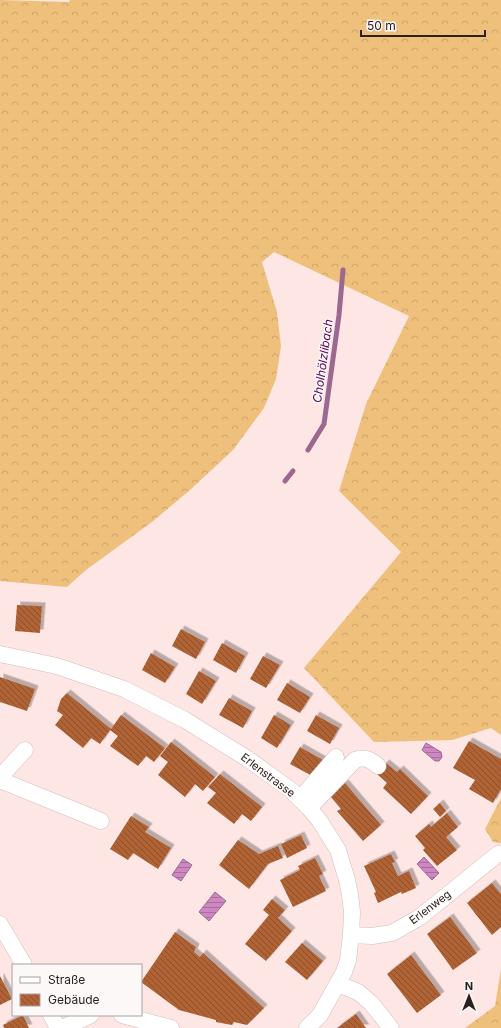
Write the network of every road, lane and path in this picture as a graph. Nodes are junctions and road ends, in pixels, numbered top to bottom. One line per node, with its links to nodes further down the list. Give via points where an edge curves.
1 (0, 654): 7 (street, Erlenstrasse, via 57,666 124,689 185,720 248,759)
2 (25, 750): 5 (street)
3 (336, 758): 7 (street)
4 (378, 766): 7 (street, via 366,758 355,760)
5 (0, 777)
6 (0, 780): 8 (street)
7 (305, 804): 11 (street, Erlenstrasse, via 330,836 340,857 350,895)
8 (101, 821)
9 (498, 854): 11 (street, Erlenweg, via 420,917 392,933 372,936)
10 (0, 924): 12 (street)
11 (351, 935): 13 (street, Erlenstrasse, via 348,960)
12 (23, 964)
13 (338, 984): 20 (street, Erlenstrasse, via 320,1015); 21 (street, via 358,992 371,1003)
14 (52, 1016): 17 (street)
15 (89, 1016): 18 (street)
16 (126, 1016): 19 (street)
17 (58, 1028)
18 (62, 1028)
19 (171, 1028)
20 (307, 1028)
21 (391, 1028)

